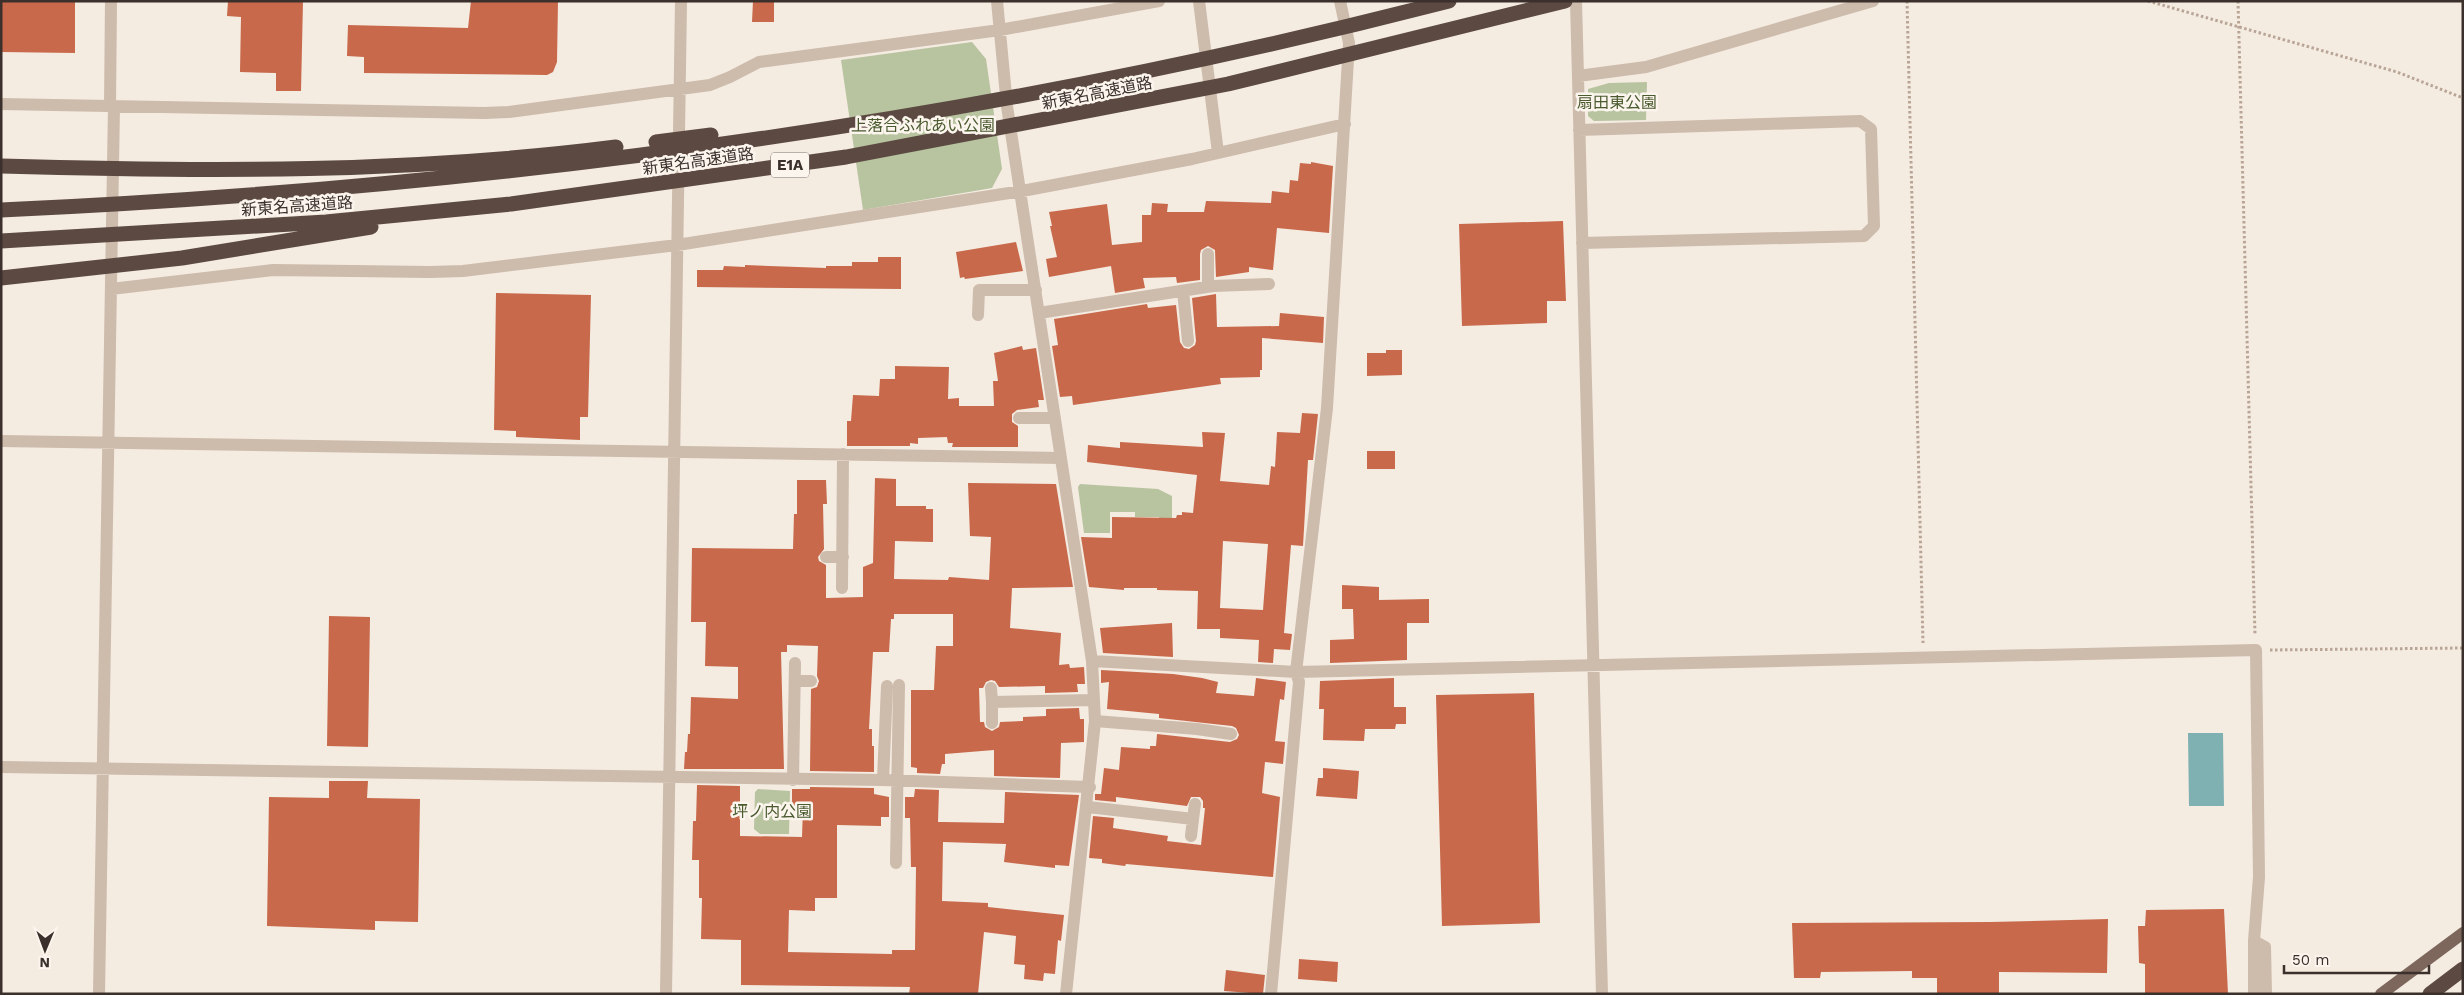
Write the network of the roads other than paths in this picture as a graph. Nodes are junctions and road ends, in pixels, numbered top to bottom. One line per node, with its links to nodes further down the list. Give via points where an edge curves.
1 (111, 1): 15 (street)
2 (681, 1): 13 (street)
3 (997, 1): 11 (street)
4 (1159, 1): 11 (street)
5 (1198, 1): 19 (street)
6 (1340, 1): 17 (street, via 1348,43)
7 (1449, 1): 16 (highway, 新東名高速道路 / E1A, bridge, via 1217,56)
8 (1565, 1): 22 (highway, 新東名高速道路 / E1A, bridge, via 1228,84 1035,123 846,157)
9 (1576, 1): 12 (street)
10 (1873, 1): 12 (street, via 1646,68)
11 (1000, 30): 13 (street, via 759,62 710,84); 21 (street, via 1007,106)
12 (1578, 76): 18 (street)
13 (678, 90): 15 (street, via 484,113); 26 (street)
14 (1, 104): 15 (street)
15 (112, 106): 31 (street)
16 (876, 120): 20 (highway, bridge, via 766,128 450,163 356,168); 23 (highway, 新東名高速道路 / E1A, bridge, via 680,150 324,190 166,203)
17 (1345, 124): 19 (street); 50 (street, via 1327,408)
18 (1579, 130): 25 (street); 25 (street, via 1860,121 1871,129 1874,226 1864,236)
19 (1218, 154): 21 (street)
20 (1, 166)
21 (1022, 191): 26 (street); 32 (street)
22 (511, 204): 24 (highway, 新東名高速道路 / E1A, bridge, via 326,222); 28 (highway, bridge, via 182,258)
23 (1, 210)
24 (1, 241)
25 (1582, 243): 49 (street)
26 (677, 246): 31 (street, via 463,271 273,270); 41 (street)
27 (1208, 254): 30 (street)
28 (1, 278)
29 (1269, 284): 30 (street)
30 (1208, 287): 33 (street)
31 (112, 289): 40 (street)
32 (1036, 290): 34 (street); 35 (street, via 979,290)
33 (1183, 291): 34 (street); 36 (street)
34 (1039, 313): 38 (street)
35 (978, 315)
36 (1188, 341)
37 (1019, 418): 38 (street)
38 (1055, 418): 43 (street)
39 (1, 441): 40 (street)
40 (109, 443): 41 (street); 60 (street)
41 (674, 452): 42 (street); 61 (street)
42 (843, 454): 43 (street); 45 (street)
43 (1061, 458): 47 (street)
44 (826, 557): 45 (street)
45 (843, 557): 46 (street)
46 (842, 588)
47 (1092, 661): 50 (street); 54 (street)
48 (796, 663): 51 (street)
49 (1594, 665): 50 (street); 72 (street, via 2256,650 2259,877); 78 (street)
50 (1296, 672): 77 (street, via 1299,682)
51 (795, 681): 52 (street); 62 (street)
52 (811, 681)
53 (991, 688): 55 (street)
54 (1094, 700): 55 (street); 56 (street)
55 (992, 702): 57 (street)
56 (1095, 721): 58 (street); 65 (street)
57 (992, 723)
58 (1230, 734)
59 (1, 767): 60 (street)
60 (104, 768): 61 (street); 74 (street)
61 (670, 778): 62 (street); 75 (street)
62 (793, 780): 63 (street)
63 (883, 780): 64 (street); 64 (street, via 893,686)
64 (898, 781): 65 (street); 70 (street)
65 (1090, 787): 67 (street)
66 (1195, 804): 68 (street)
67 (1088, 807): 68 (street); 76 (street)
68 (1193, 819): 69 (street)
69 (1191, 836)
70 (896, 863)
71 (2463, 933): 81 (main road)
72 (2254, 941): 79 (street); 80 (street, via 2265,947)
73 (2463, 969): 82 (highway)
74 (99, 994)
75 (666, 994)
76 (1066, 994)
77 (1271, 994)
78 (1602, 994)
79 (2254, 994)
80 (2266, 994)
81 (2381, 994)
82 (2430, 994)

